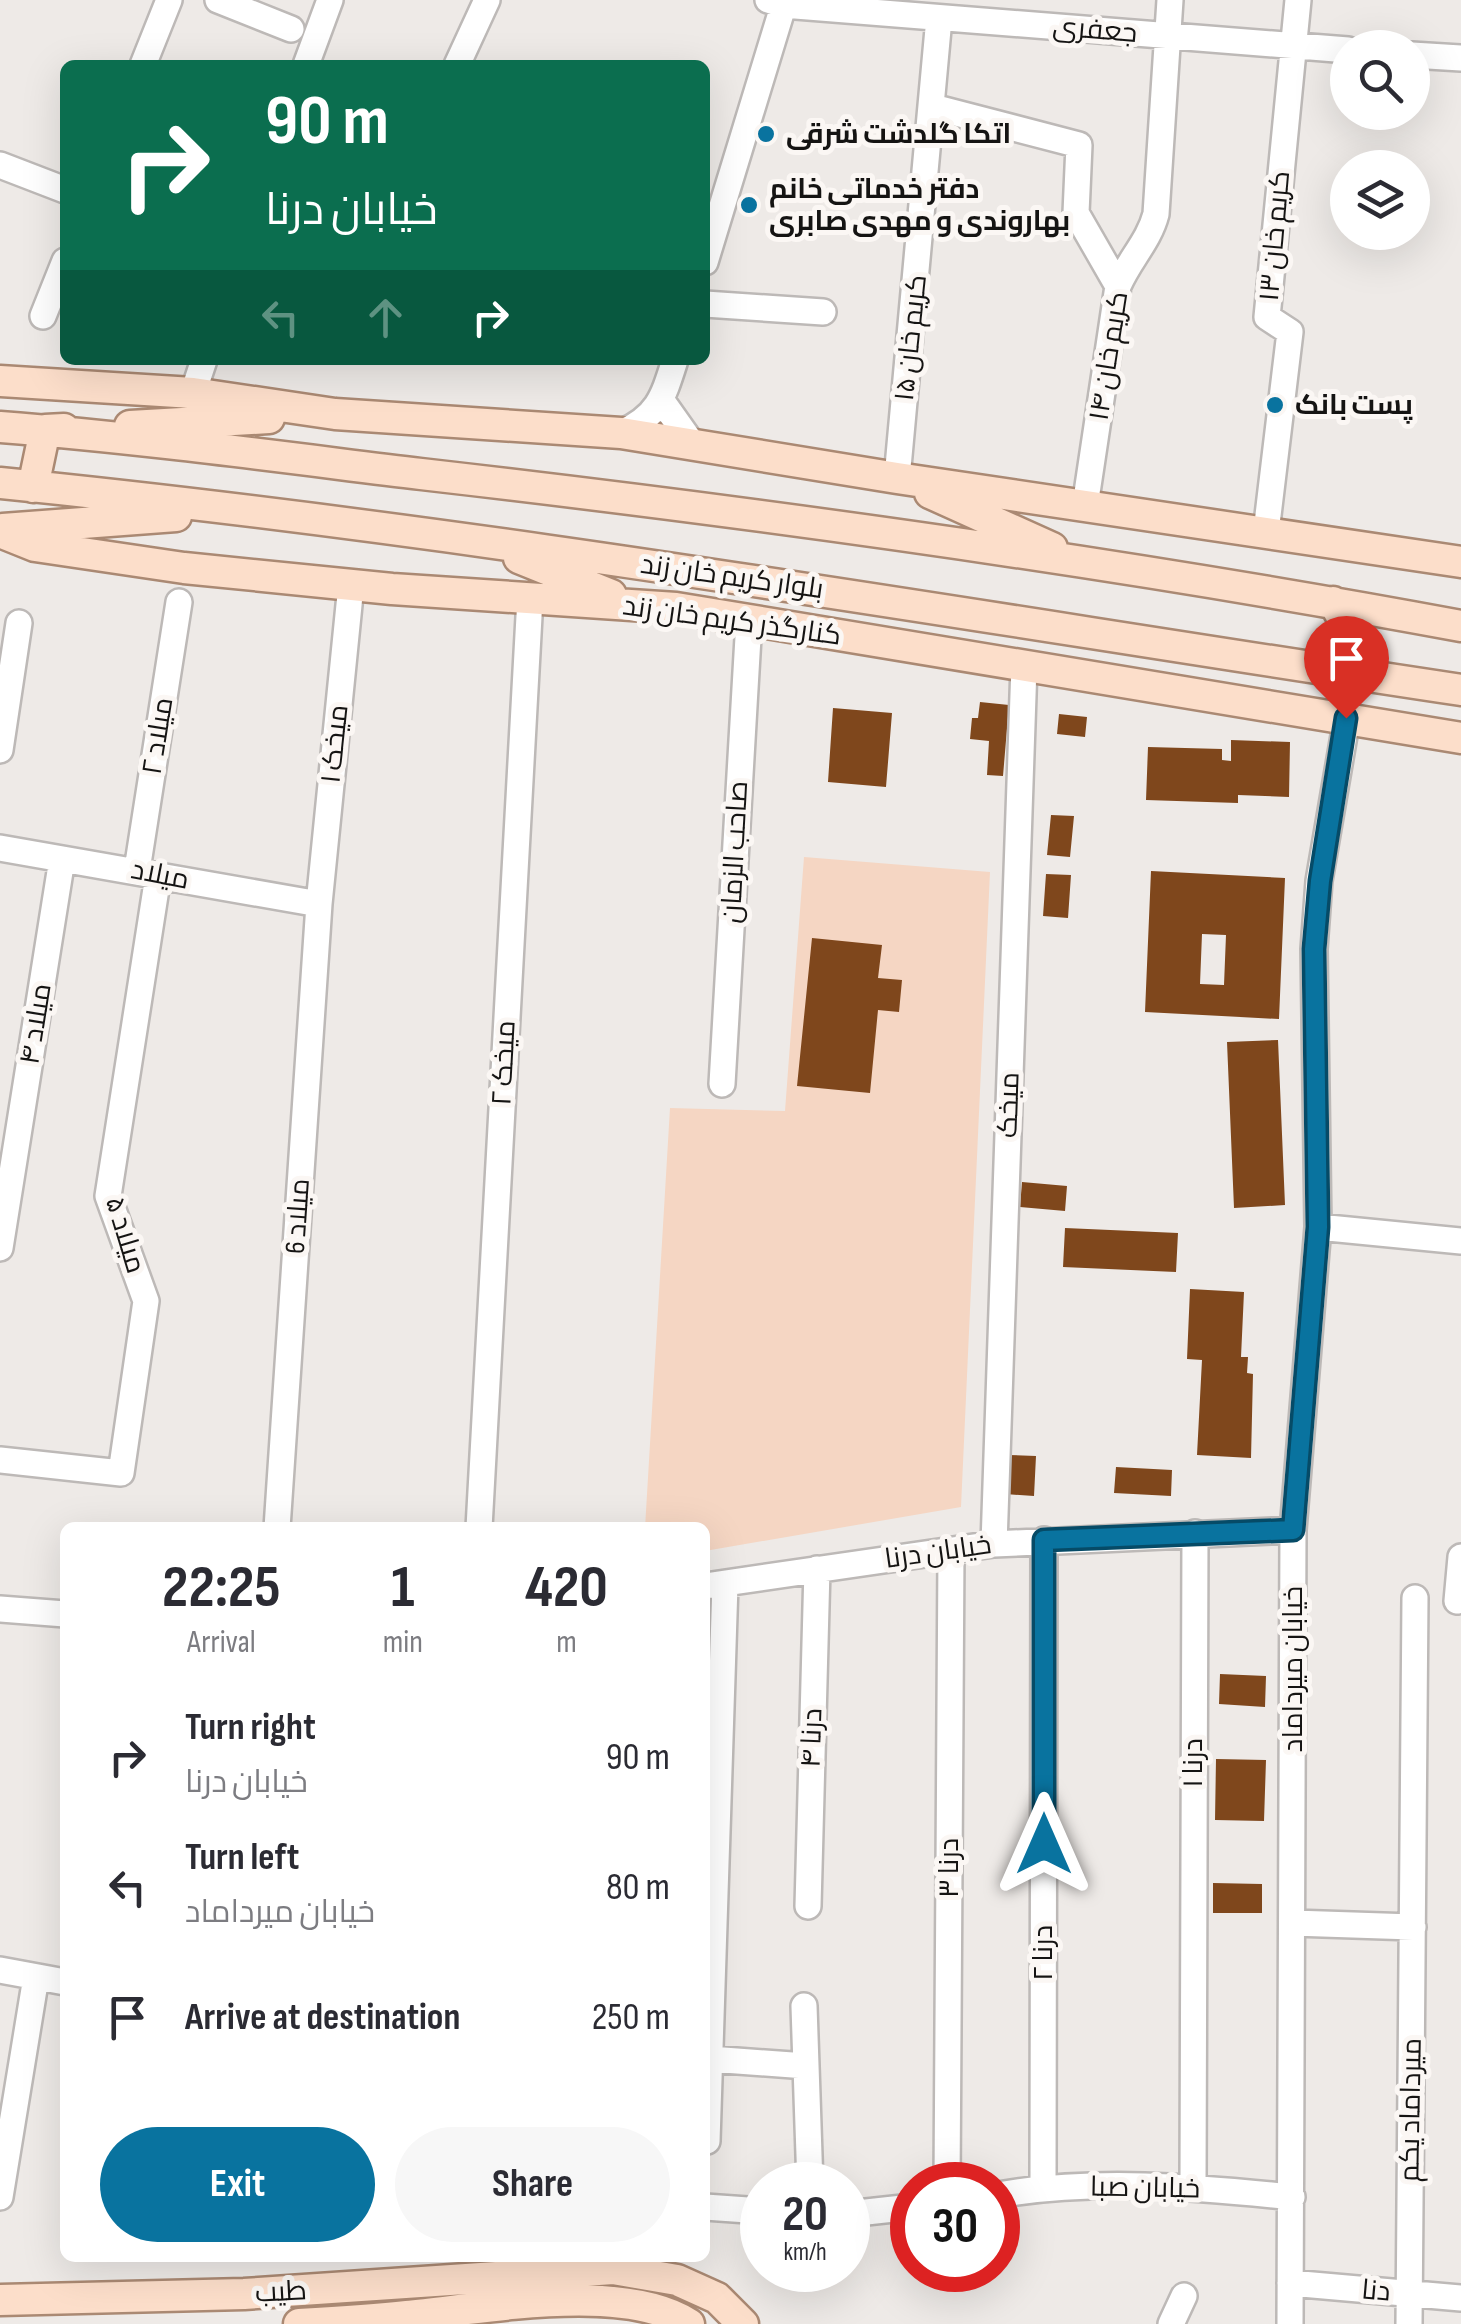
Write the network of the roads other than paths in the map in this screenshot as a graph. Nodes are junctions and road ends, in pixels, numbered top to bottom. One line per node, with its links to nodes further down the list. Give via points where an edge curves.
1 (169, 0): 16 (street)
2 (218, 0): 10 (street)
3 (330, 0): 17 (street)
4 (486, 0): 18 (street)
5 (1170, 0): 11 (street, کریم خان ۱۴)
6 (1298, 0): 12 (street)
7 (779, 2): 9 (street, جعفری); 22 (street)
8 (978, 10): 9 (street, جعفری); 11 (street, جعفری)
9 (939, 18): 19 (street, کریم خان ۱۵)
10 (290, 29)
11 (1170, 36): 12 (street, جعفری); 24 (street, کریم خان ۱۴, via 1156,214)
12 (1293, 45): 13 (street, جعفری); 44 (street, کریم خان ۱۳, via 1267,317 1290,332)
13 (1330, 48)
14 (1430, 56): 15 (street)
15 (1461, 58)
16 (145, 60)
17 (308, 60)
18 (460, 60)
19 (933, 107): 24 (street, via 1079,145 1076,214); 38 (street, کریم خان ۱۵)
20 (0, 165): 21 (street)
21 (60, 188)
22 (710, 244)
23 (60, 274): 27 (street)
24 (1118, 286): 41 (street, کریم خان ۱۴)
25 (710, 304): 26 (street)
26 (824, 312)
27 (43, 316)
28 (202, 365): 31 (street)
29 (673, 365): 32 (street)
30 (0, 381): 31 (main road)
31 (193, 393): 33 (main road)
32 (662, 401): 36 (street); 37 (street)
33 (335, 414): 35 (main road); 36 (main road)
34 (0, 427): 35 (main road)
35 (45, 430): 40 (main road); 47 (main road, via 599,494)
36 (620, 434): 37 (main road)
37 (690, 442): 38 (main road)
38 (897, 478): 41 (main road); 47 (main road)
39 (0, 483): 40 (main road, بلوار کریم خان زند)
40 (33, 486): 42 (main road, بلوار کریم خان زند)
41 (1085, 506): 44 (main road)
42 (255, 510): 43 (main road); 45 (main road, بلوار کریم خان زند)
43 (0, 531): 48 (main road, کنارگذر کریم خان زند, via 36,546 165,566)
44 (1266, 532): 46 (main road)
45 (479, 542): 52 (main road); 57 (main road, بلوار کریم خان زند)
46 (1461, 560)
47 (1087, 564): 51 (main road)
48 (351, 585): 49 (main road, کنارگذر کریم خان زند); 65 (street, میخک ۱)
49 (530, 598): 52 (main road, کنارگذر کریم خان زند); 72 (street, میخک ۲)
50 (179, 602): 64 (street, میلاد ۲)
51 (1333, 602): 55 (main road); 57 (main road, via 1345,618 1350,649 1350,663)
52 (636, 605): 53 (main road, کنارگذر کریم خان زند)
53 (749, 620): 56 (main road, کنارگذر کریم خان زند); 66 (street, صاحب الزمان)
54 (20, 623): 61 (street)
55 (1461, 626)
56 (1024, 666): 59 (main road, کنارگذر کریم خان زند); 76 (street, میخک)
57 (1339, 672): 58 (main road, بلوار کریم خان زند)
58 (1461, 690)
59 (1346, 718): 60 (main road, کنارگذر کریم خان زند); 67 (street, خیابان میرداماد, via 1314,949)
60 (1461, 738)
61 (0, 750)
62 (0, 848): 63 (street, میلاد)
63 (62, 859): 64 (street, میلاد); 69 (street, میلاد ۴)
64 (148, 873): 65 (street, میلاد); 70 (street, میلاد ۵, via 108,1196 146,1301 120,1473)
65 (319, 904): 71 (street, میلاد 6)
66 (722, 1084)
67 (1318, 1227): 68 (street); 73 (street, خیابان میرداماد)
68 (1461, 1241)
69 (0, 1248)
70 (0, 1460)
71 (277, 1522)
72 (479, 1522)
73 (1293, 1530): 74 (street, خیابان درنا); 86 (street, خیابان میرداماد)
74 (1195, 1534): 75 (street, خیابان درنا); 97 (street, درنا ۱)
75 (1044, 1540): 76 (street, خیابان درنا); 96 (street, درنا ۲)
76 (994, 1544): 77 (street, خیابان درنا)
77 (951, 1551): 79 (street, خیابان درنا); 95 (street, درنا ۳)
78 (1461, 1557): 82 (street)
79 (817, 1570): 80 (street, خیابان درنا); 85 (street, درنا ۴)
80 (715, 1585): 92 (street)
81 (1415, 1598): 87 (street, میرداماد یکم)
82 (1457, 1601)
83 (0, 1609): 84 (street)
84 (60, 1614)
85 (808, 1906)
86 (1293, 1923): 87 (street); 100 (street, خیابان میرداماد)
87 (1412, 1928): 104 (street, میرداماد یکم)
88 (0, 1970): 89 (street)
89 (36, 1977): 90 (street); 99 (street)
90 (60, 1981)
91 (804, 2006): 93 (street)
92 (710, 2059): 93 (street)
93 (806, 2066): 94 (street)
94 (809, 2162)
95 (947, 2162)
96 (1043, 2187): 97 (street, خیابان صبا); 98 (street, خیابان صبا)
97 (1193, 2187): 100 (street, خیابان صبا)
98 (1020, 2191)
99 (0, 2197)
100 (1292, 2197): 103 (street, خیابان میرداماد)
101 (710, 2207): 102 (street)
102 (740, 2209)
103 (1290, 2283): 104 (street, دنا); 112 (street, خیابان میرداماد)
104 (1409, 2294): 106 (street, دنا); 113 (street, میرداماد یکم)
105 (1184, 2296): 111 (street)
106 (1461, 2298)
107 (0, 2300): 110 (main road, طیب, via 244,2294 613,2270 678,2280 717,2298)
108 (688, 2322): 109 (main road, طیب, via 660,2310 592,2300)
109 (299, 2324)
110 (742, 2324)
111 (1171, 2324)
112 (1290, 2324)
113 (1409, 2324)

